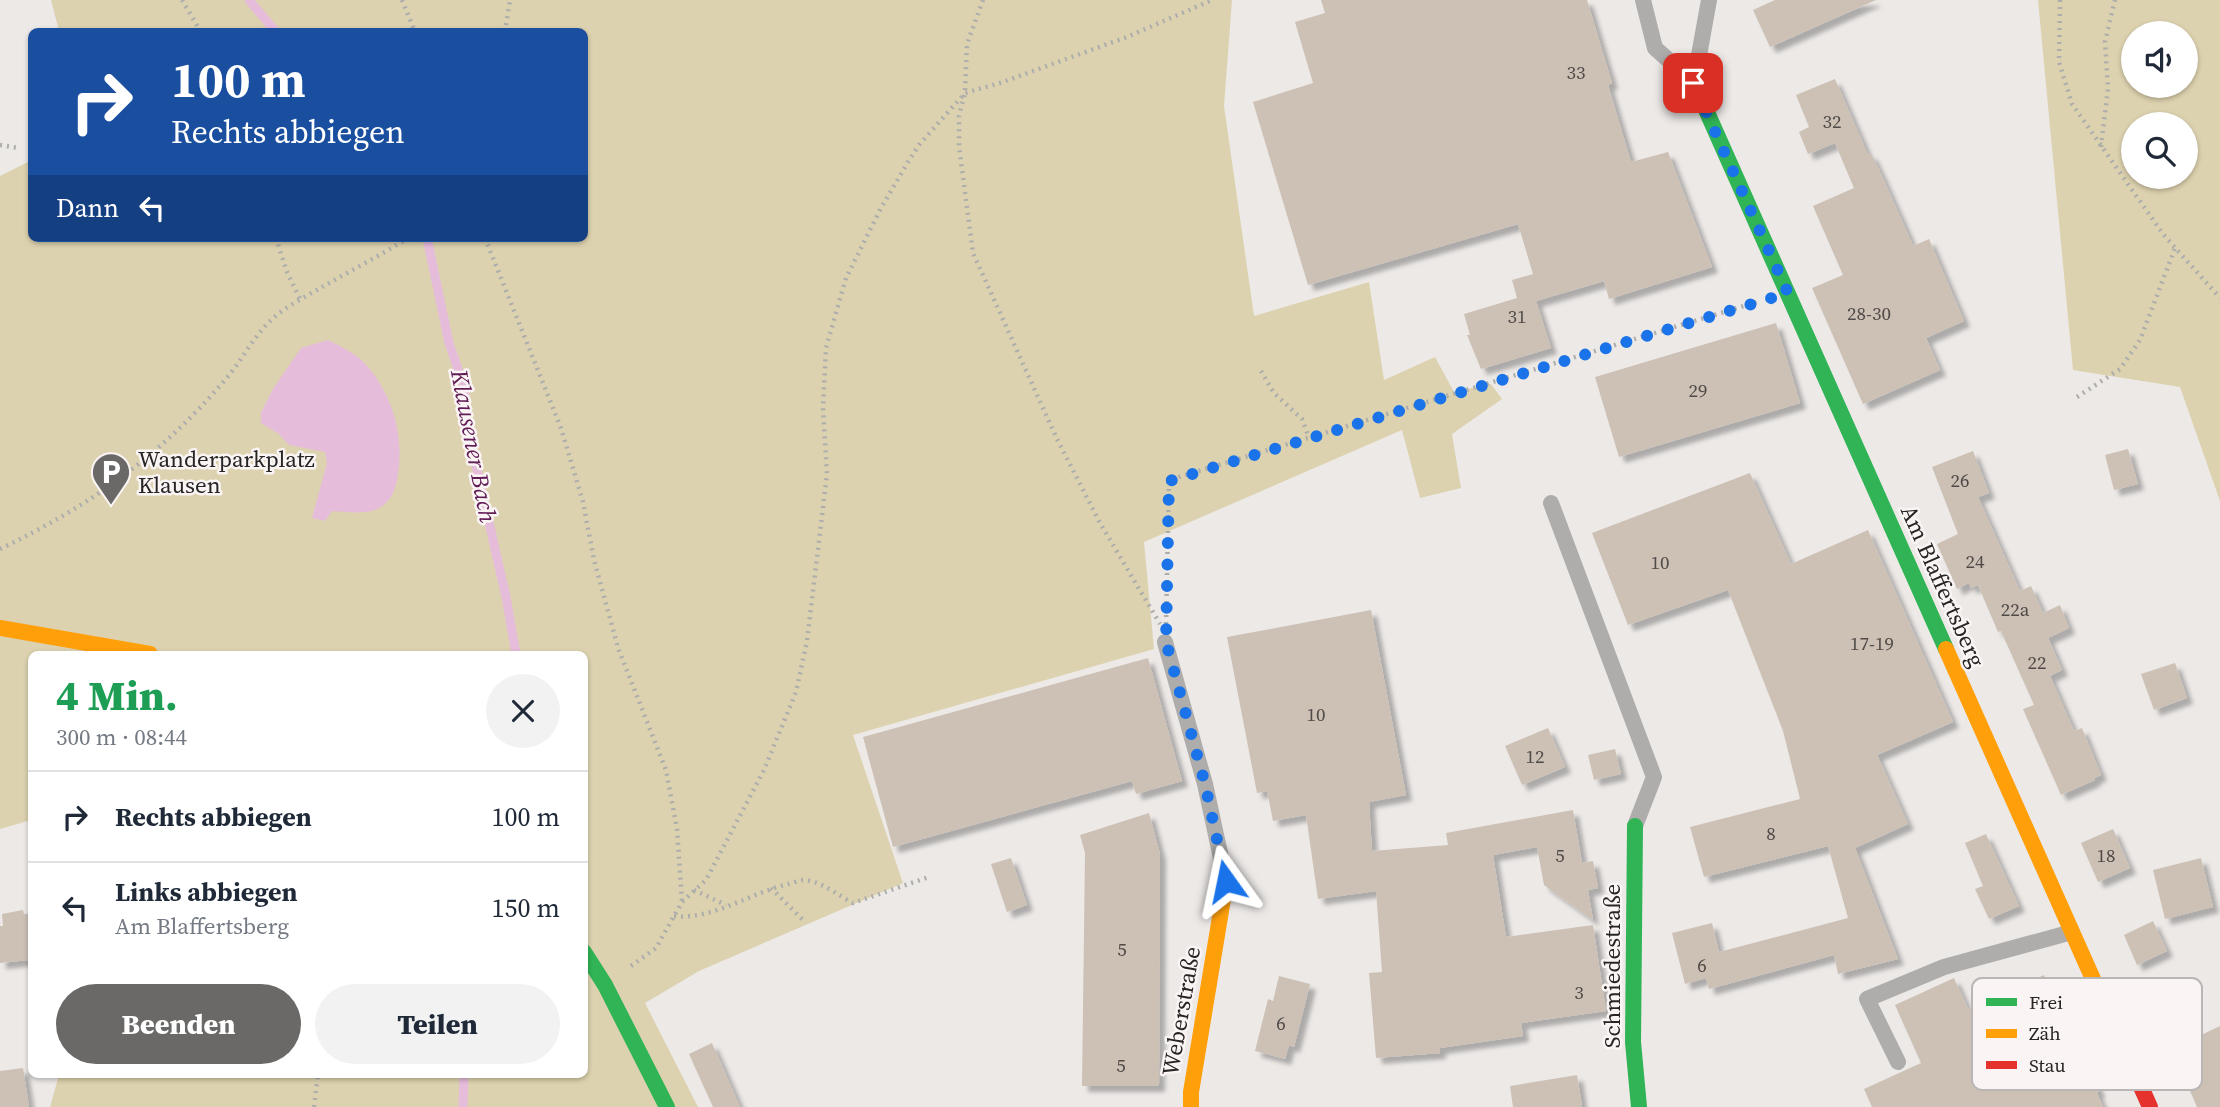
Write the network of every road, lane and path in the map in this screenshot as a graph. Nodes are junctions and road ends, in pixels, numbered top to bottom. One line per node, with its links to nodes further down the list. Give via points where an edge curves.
1 (182, 0): 10 (path)
2 (402, 0): 11 (path)
3 (510, 0): 12 (path)
4 (983, 0): 14 (path, via 967,44)
5 (1212, 0): 14 (path, via 1127,37)
6 (1643, 0): 13 (lane, via 1656,48)
7 (1709, 0): 13 (lane)
8 (2060, 0): 16 (path, via 2059,62 2072,104)
9 (2115, 0): 16 (path, via 2105,42 2108,89)
10 (199, 28)
11 (413, 28)
12 (506, 28)
13 (1693, 83): 22 (street, Am Blaffertsberg)
14 (965, 93): 31 (path, via 959,146 973,253 1056,437); 37 (path, via 908,162 846,278 826,348 827,474 807,641 796,692 764,770 706,880)
15 (0, 145): 17 (path)
16 (2101, 147): 21 (path)
17 (19, 148)
18 (277, 242): 24 (path)
19 (402, 242): 24 (path)
20 (487, 242): 38 (path, via 561,428 618,648 666,770 677,829)
21 (2175, 248): 23 (path); 26 (path, via 2140,340 2120,369)
22 (1788, 293): 27 (path); 42 (street, Am Blaffertsberg)
23 (2220, 298)
24 (300, 299): 29 (path, via 267,324 227,379 132,471 97,496)
25 (1261, 371): 27 (path, via 1274,393 1302,419)
26 (2077, 397)
27 (1309, 438): 31 (path, via 1169,481)
28 (1551, 503): 33 (lane, via 1654,776)
29 (0, 549)
30 (0, 628): 32 (street)
31 (1166, 642): 35 (lane)
32 (133, 651)
33 (1635, 826): 52 (street, Schmiedestraße, via 1633,1042)
34 (929, 877): 36 (path, via 853,903 804,880)
35 (1226, 881): 51 (street, Weberstraße)
36 (771, 888): 39 (path); 41 (path)
37 (694, 890): 38 (path); 39 (path)
38 (682, 902): 40 (path)
39 (726, 905): 40 (path, via 689,918)
40 (674, 916): 45 (path, via 656,948)
41 (805, 922)
42 (2072, 932): 44 (street, Am Blaffertsberg); 46 (lane, via 1944,967 1867,999)
43 (588, 958): 45 (street)
44 (2093, 978)
45 (605, 985): 50 (street)
46 (1898, 1062)
47 (318, 1078): 49 (path)
48 (2142, 1090): 53 (street, Am Blaffertsberg)
49 (314, 1107)
50 (667, 1107)
51 (1191, 1107)
52 (1639, 1107)
53 (2150, 1107)

